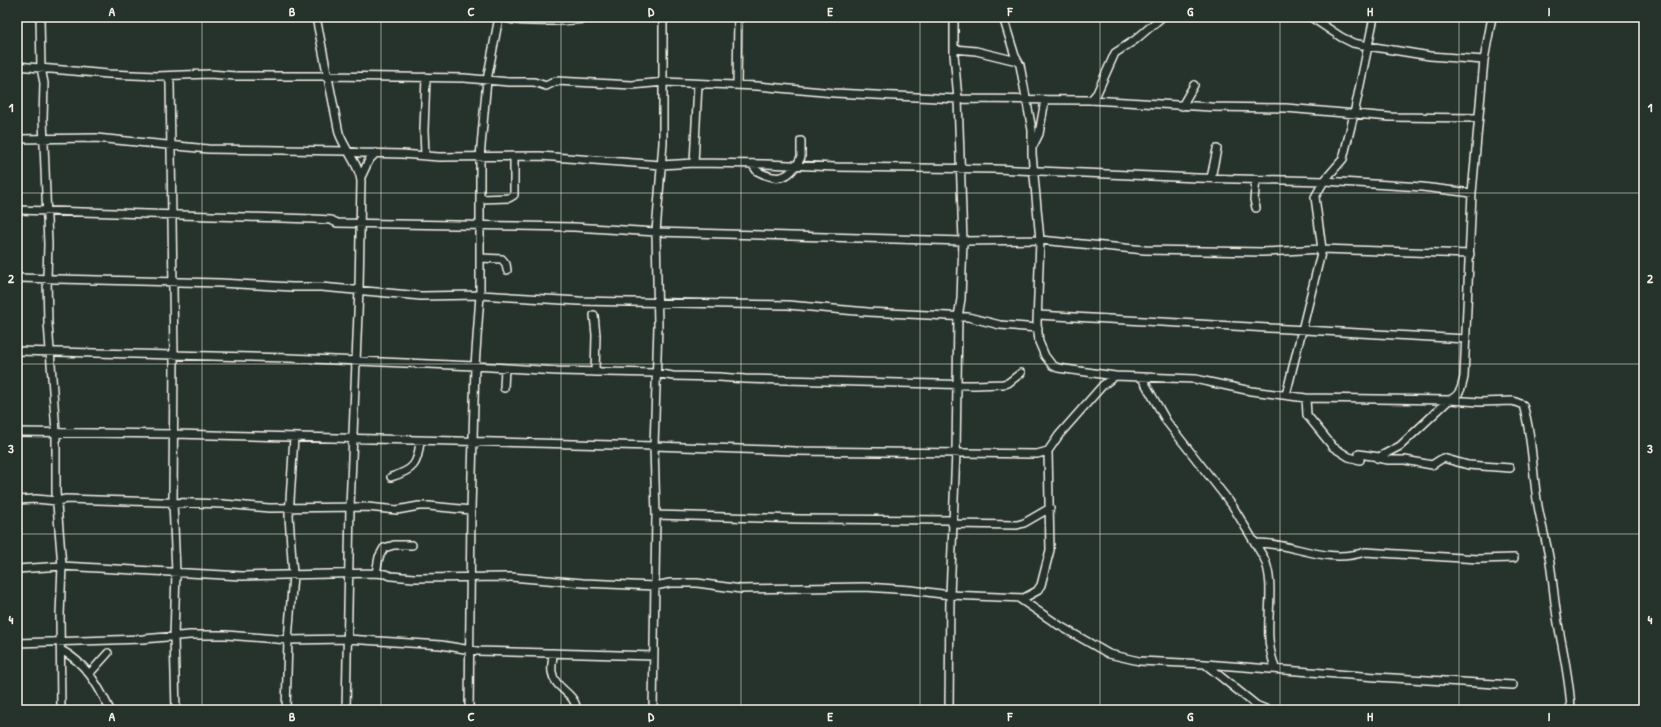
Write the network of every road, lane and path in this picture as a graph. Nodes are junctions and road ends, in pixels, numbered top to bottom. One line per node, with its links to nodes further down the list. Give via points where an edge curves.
1 (40, 17): 19 (street)
2 (316, 17): 21 (street)
3 (500, 17): 13 (street, via 522,20); 23 (street)
4 (594, 17): 13 (street)
5 (663, 17): 24 (street)
6 (738, 17): 27 (street)
7 (954, 17): 15 (street)
8 (1003, 17): 17 (street)
9 (1162, 17): 31 (street, via 1115,53)
10 (1311, 17): 14 (street, via 1347,40)
11 (1374, 17): 14 (street)
12 (1492, 17): 16 (street)
13 (585, 18)
14 (1368, 46): 16 (street, via 1430,56); 33 (street)
15 (954, 49): 17 (street, via 976,51); 28 (street)
16 (1484, 60): 34 (street)
17 (1017, 61): 29 (street, via 1020,65)
18 (17, 66): 19 (street)
19 (41, 68): 20 (street); 36 (street, via 44,83)
20 (168, 76): 21 (street); 38 (street)
21 (327, 76): 22 (street); 41 (street, via 339,133)
22 (426, 77): 23 (street); 43 (street)
23 (487, 80): 24 (street, via 534,82 546,86 556,82 632,85); 44 (street)
24 (664, 82): 25 (street); 48 (street, via 664,143)
25 (698, 84): 27 (street); 46 (street)
26 (1194, 85): 32 (street)
27 (737, 86): 28 (street)
28 (958, 99): 29 (street); 50 (street)
29 (1026, 100): 30 (street); 39 (street, via 1032,130)
30 (1045, 100): 31 (street); 39 (street, via 1039,134)
31 (1091, 100): 32 (street)
32 (1182, 106): 33 (street, via 1286,108)
33 (1354, 114): 34 (street); 55 (street, via 1343,159)
34 (1479, 118): 56 (street)
35 (17, 138): 36 (street)
36 (44, 139): 38 (street, via 96,138); 60 (street)
37 (801, 141): 49 (street, via 801,157)
38 (172, 145): 41 (street, via 208,149); 61 (street)
39 (1032, 149): 51 (street)
40 (1218, 149): 53 (street)
41 (346, 151): 42 (street); 52 (street)
42 (376, 153): 43 (street); 52 (street, via 369,160)
43 (425, 155): 44 (street)
44 (480, 157): 45 (street); 57 (street)
45 (514, 157): 48 (street, via 540,156); 57 (street, via 514,195 509,198)
46 (694, 163): 47 (street); 48 (street)
47 (752, 164): 49 (street); 49 (street, via 757,171 779,178 788,175)
48 (661, 165): 64 (street)
49 (796, 165): 50 (street)
50 (960, 168): 51 (street); 66 (street)
51 (1034, 170): 53 (street); 65 (street)
52 (361, 177): 62 (street)
53 (1211, 178): 54 (street)
54 (1256, 179): 55 (street); 58 (street)
55 (1324, 181): 56 (street); 67 (street, via 1315,197)
56 (1472, 193): 68 (street)
57 (480, 198): 63 (street)
58 (1256, 208)
59 (17, 210): 60 (street)
60 (46, 211): 61 (street); 72 (street)
61 (173, 215): 62 (street); 73 (street)
62 (360, 223): 63 (street); 74 (street)
63 (480, 225): 64 (street); 69 (street)
64 (656, 232): 66 (street); 76 (street)
65 (1040, 240): 66 (street); 67 (street, via 1145,250 1263,252); 78 (street)
66 (962, 241): 79 (street, via 961,299)
67 (1322, 249): 68 (street); 81 (street)
68 (1470, 254): 82 (street)
69 (480, 258): 70 (street, via 502,259); 75 (street)
70 (507, 270)
71 (17, 278): 72 (street)
72 (47, 278): 73 (street); 84 (street)
73 (172, 282): 74 (street); 85 (street)
74 (359, 290): 75 (street, via 421,296); 86 (street)
75 (480, 295): 76 (street, via 579,301); 87 (street)
76 (658, 302): 79 (street, via 788,305); 90 (street)
77 (594, 315): 89 (street)
78 (1038, 315): 80 (street); 81 (street)
79 (958, 317): 80 (street, via 1000,325); 94 (street)
80 (1038, 328): 92 (street, via 1041,350 1052,365)
81 (1301, 330): 82 (street); 96 (street)
82 (1466, 339): 98 (street, via 1461,389)
83 (17, 351): 84 (street)
84 (50, 352): 85 (street); 100 (street)
85 (174, 355): 86 (street); 101 (street)
86 (355, 361): 87 (street); 103 (street)
87 (475, 366): 88 (street); 105 (street)
88 (505, 368): 89 (street); 95 (street)
89 (595, 372): 90 (street)
90 (655, 373): 94 (street, via 745,379); 106 (street)
91 (1021, 373): 94 (street, via 1003,384)
92 (1115, 376): 93 (street); 107 (street, via 1103,385)
93 (1142, 378): 96 (street, via 1195,380); 121 (street, via 1167,422 1232,505)
94 (956, 385): 108 (street)
95 (504, 388)
96 (1286, 396): 97 (street)
97 (1306, 398): 98 (street); 109 (street, via 1307,415 1332,447 1360,460)
98 (1449, 400): 109 (street, via 1400,446 1379,457); 158 (street, via 1513,401 1522,404 1532,448 1537,499 1549,557)
99 (17, 432): 100 (street)
100 (56, 432): 101 (street); 113 (street)
101 (174, 434): 102 (street); 114 (street)
102 (294, 437): 103 (street); 117 (street)
103 (353, 439): 104 (street); 115 (street)
104 (420, 441): 105 (street); 111 (street, via 415,464 408,471)
105 (474, 442): 106 (street); 118 (street)
106 (654, 446): 108 (street, via 796,451); 119 (street)
107 (1048, 451): 108 (street, via 1037,454); 116 (street)
108 (956, 452): 120 (street)
109 (1359, 454): 110 (street, via 1432,465 1443,458 1468,465)
110 (1510, 468)
111 (391, 477)
112 (17, 500): 113 (street)
113 (57, 501): 114 (street); 124 (street)
114 (173, 502): 117 (street); 126 (street)
115 (350, 507): 117 (street); 118 (street, via 397,510 429,506); 127 (street)
116 (1050, 508): 120 (street, via 1017,525); 133 (street, via 1050,550 1041,585 1032,595)
117 (290, 509): 129 (street)
118 (472, 510): 130 (street)
119 (656, 515): 120 (street); 131 (street)
120 (952, 522): 132 (street)
121 (1255, 543): 123 (street, via 1266,543 1324,556 1354,556 1365,552 1478,559); 145 (street, via 1268,567 1269,638)
122 (412, 545): 128 (street, via 384,548 379,557)
123 (1514, 558)
124 (62, 566): 125 (street); 126 (street); 137 (street)
125 (17, 569)
126 (176, 572): 129 (street, via 242,576); 134 (street)
127 (349, 573): 128 (street); 129 (street); 135 (street)
128 (376, 573): 130 (street, via 414,578)
129 (293, 575): 136 (street)
130 (470, 577): 131 (street); 140 (street)
131 (655, 586): 132 (street, via 674,582 741,589 865,587); 143 (street)
132 (950, 595): 133 (street); 156 (street)
133 (1020, 598): 144 (street, via 1060,626 1109,654 1139,661)
134 (174, 637): 136 (street, via 226,635); 137 (street); 150 (street)
135 (348, 639): 136 (street); 140 (street, via 441,645); 152 (street)
136 (288, 640): 151 (street)
137 (60, 641): 138 (street); 139 (street)
138 (17, 643)
139 (61, 650): 146 (street, via 71,655); 148 (street)
140 (470, 650): 142 (street); 153 (street)
141 (108, 653): 146 (street)
142 (553, 653): 143 (street); 154 (street, via 554,679 573,698)
143 (654, 656): 155 (street)
144 (1205, 664): 145 (street); 157 (street, via 1256,705)
145 (1275, 668): 147 (street)
146 (90, 673): 149 (street)
147 (1513, 685)
148 (61, 710)
149 (110, 710)
150 (176, 710)
151 (286, 710)
152 (346, 710)
153 (469, 710)
154 (577, 710)
155 (653, 710)
156 (950, 710)
157 (1268, 710)
158 (1571, 710)

